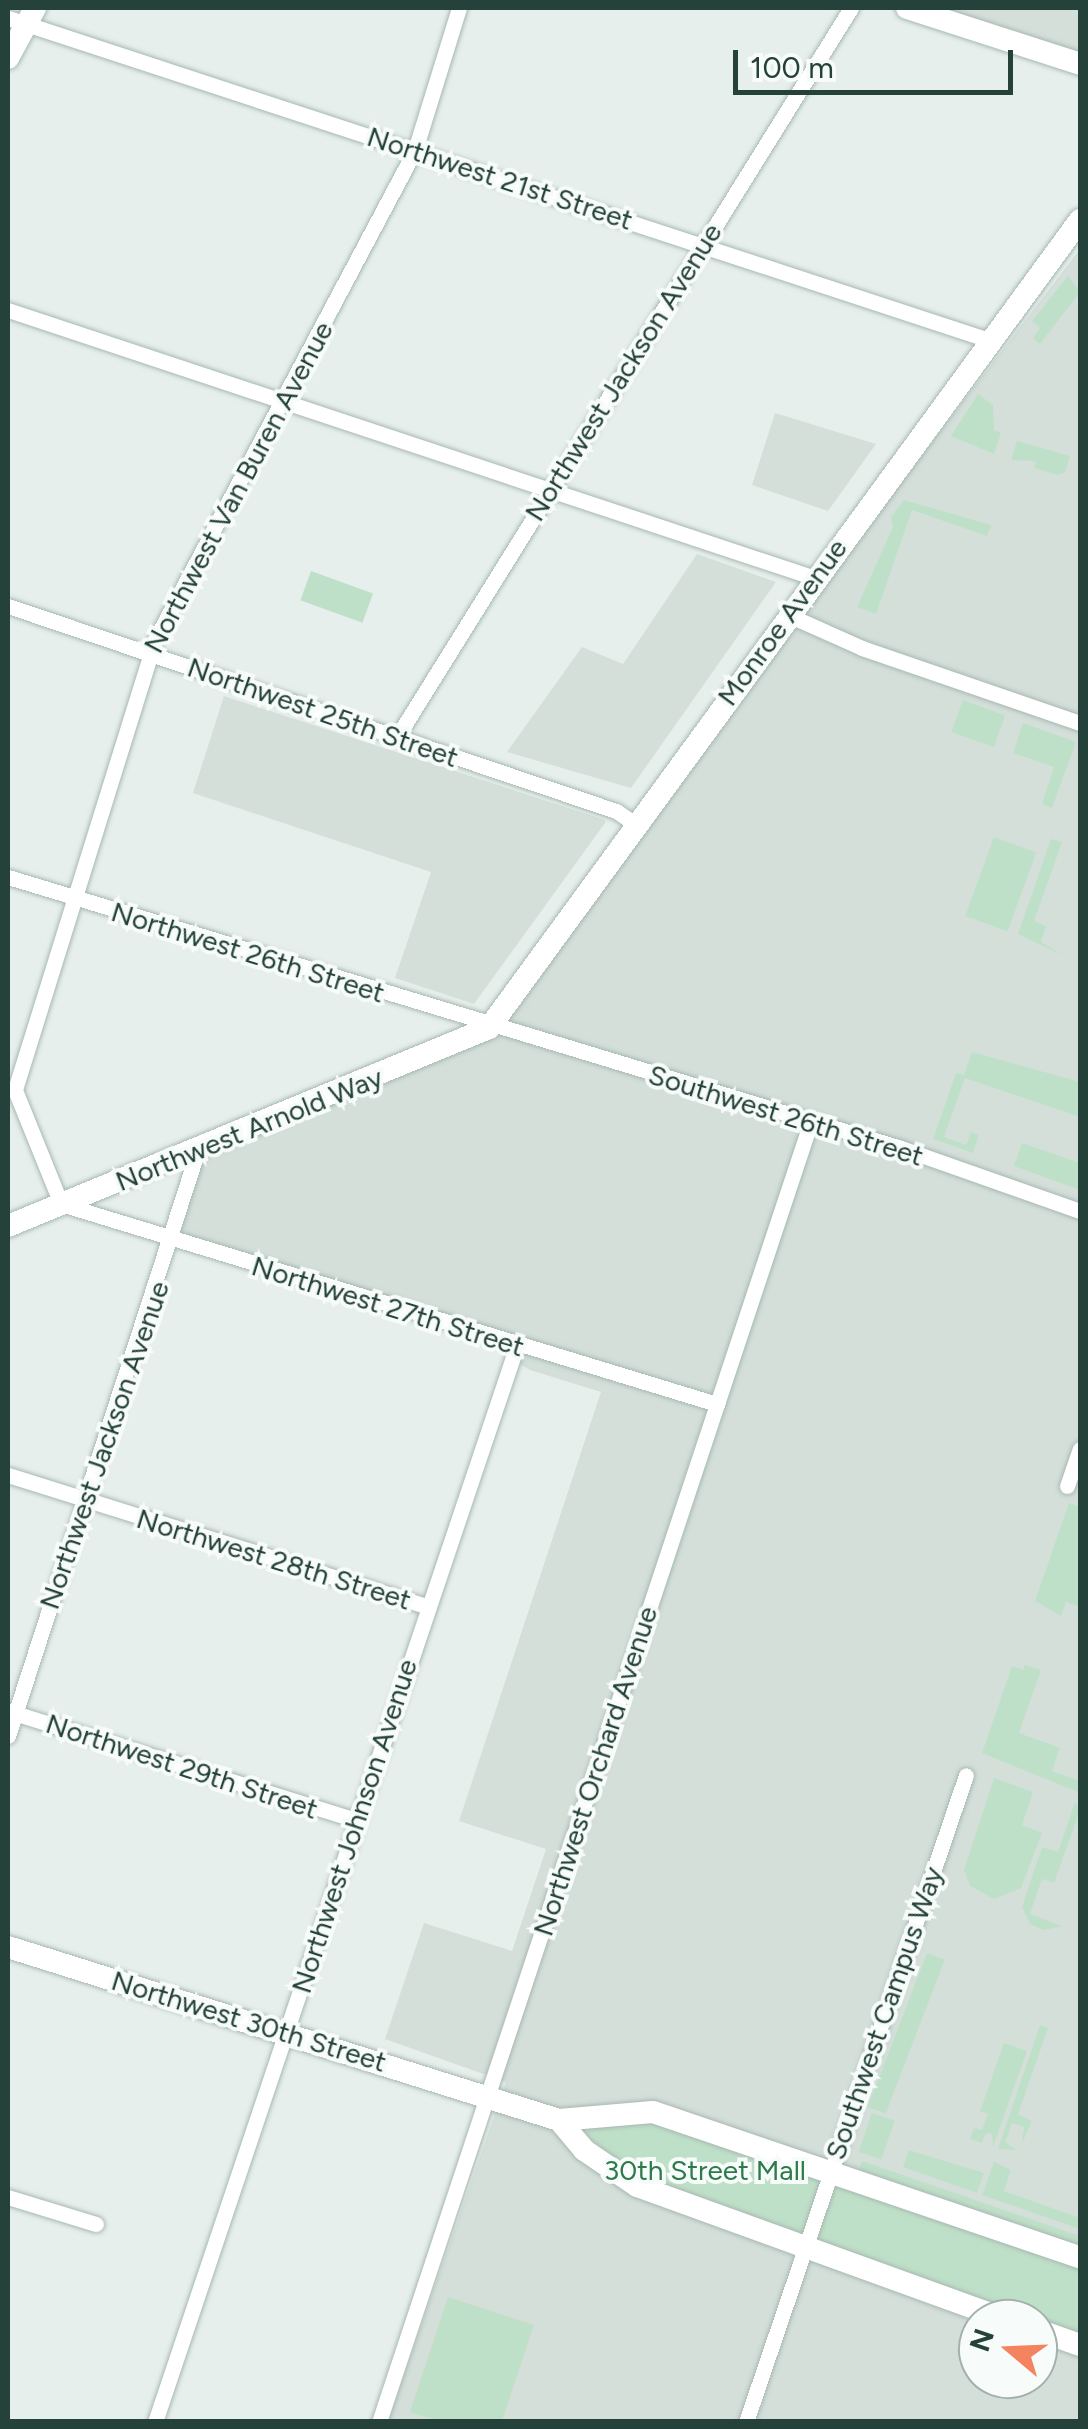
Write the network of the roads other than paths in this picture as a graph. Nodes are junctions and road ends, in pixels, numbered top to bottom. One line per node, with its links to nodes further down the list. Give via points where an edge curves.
1 (459, 8): 7 (street, Northwest Van Buren Avenue)
2 (851, 8): 9 (street, Northwest Jackson Avenue)
3 (906, 8): 6 (street)
4 (23, 16): 5 (street); 7 (street, Northwest 21st Street)
5 (8, 58)
6 (1080, 64)
7 (415, 150): 9 (street, Northwest 21st Street); 12 (street, Northwest Van Buren Avenue)
8 (1080, 220): 11 (street, Monroe Avenue)
9 (704, 245): 11 (street, Northwest 21st Street); 13 (street, Northwest Jackson Avenue)
10 (8, 310): 12 (street)
11 (992, 340): 14 (street, Monroe Avenue)
12 (283, 402): 13 (street); 17 (street, Northwest Van Buren Avenue)
13 (548, 489): 14 (street); 19 (street, Northwest Jackson Avenue)
14 (815, 578): 16 (street, Monroe Avenue)
15 (8, 606): 17 (street, Northwest 25th Street)
16 (788, 615): 18 (street, via 844,642); 20 (street, Monroe Avenue)
17 (149, 654): 19 (street, Northwest 25th Street); 22 (street, Northwest Van Buren Avenue)
18 (1080, 723)
19 (397, 737): 20 (street, Northwest 25th Street, via 616,810)
20 (634, 824): 23 (street, Monroe Avenue)
21 (8, 877): 22 (street, Northwest 26th Street)
22 (76, 898): 23 (street, Northwest 26th Street); 24 (street, Northwest Van Buren Avenue, via 14,1080)
23 (489, 1028): 25 (street, Southwest 26th Street); 26 (street, Northwest Arnold Way)
24 (14, 1106): 27 (street, Northwest Van Buren Avenue)
25 (811, 1121): 28 (street, Southwest 26th Street); 32 (street, Northwest Orchard Avenue)
26 (197, 1153): 27 (street, Northwest Arnold Way); 30 (street, Northwest Jackson Avenue)
27 (61, 1204): 29 (street, Northwest Arnold Way); 30 (street, Northwest 27th Street)
28 (1080, 1210)
29 (8, 1226)
30 (172, 1241): 31 (street, Northwest 27th Street); 36 (street, Northwest Jackson Avenue)
31 (517, 1344): 32 (street, Northwest 27th Street); 37 (street, Northwest Johnson Avenue)
32 (716, 1404): 44 (street, Northwest Orchard Avenue)
33 (1080, 1448): 35 (street)
34 (8, 1474): 36 (street, Northwest 28th Street)
35 (1067, 1486)
36 (85, 1500): 37 (street, Northwest 28th Street); 38 (street, Northwest Jackson Avenue)
37 (426, 1606): 41 (street, Northwest Johnson Avenue)
38 (11, 1712): 39 (street, Northwest Jackson Avenue); 41 (street, Northwest 29th Street)
39 (8, 1736)
40 (966, 1775): 46 (street, Southwest Campus Way)
41 (356, 1820): 43 (street, Northwest Johnson Avenue)
42 (8, 1947): 43 (street, Northwest 30th Street)
43 (285, 2031): 44 (street, Northwest 30th Street); 52 (street, Northwest Johnson Avenue)
44 (490, 2096): 45 (street, Northwest 30th Street); 53 (street, Northwest Orchard Avenue)
45 (560, 2120): 46 (street, via 653,2112); 49 (street, via 584,2150 637,2186)
46 (829, 2170): 49 (street, Southwest Campus Way); 50 (street)
47 (8, 2198): 48 (street)
48 (96, 2224)
49 (805, 2249): 51 (street); 54 (street, Southwest Campus Way)
50 (1080, 2257)
51 (958, 2303)
52 (155, 2422)
53 (379, 2422)
54 (746, 2422)

